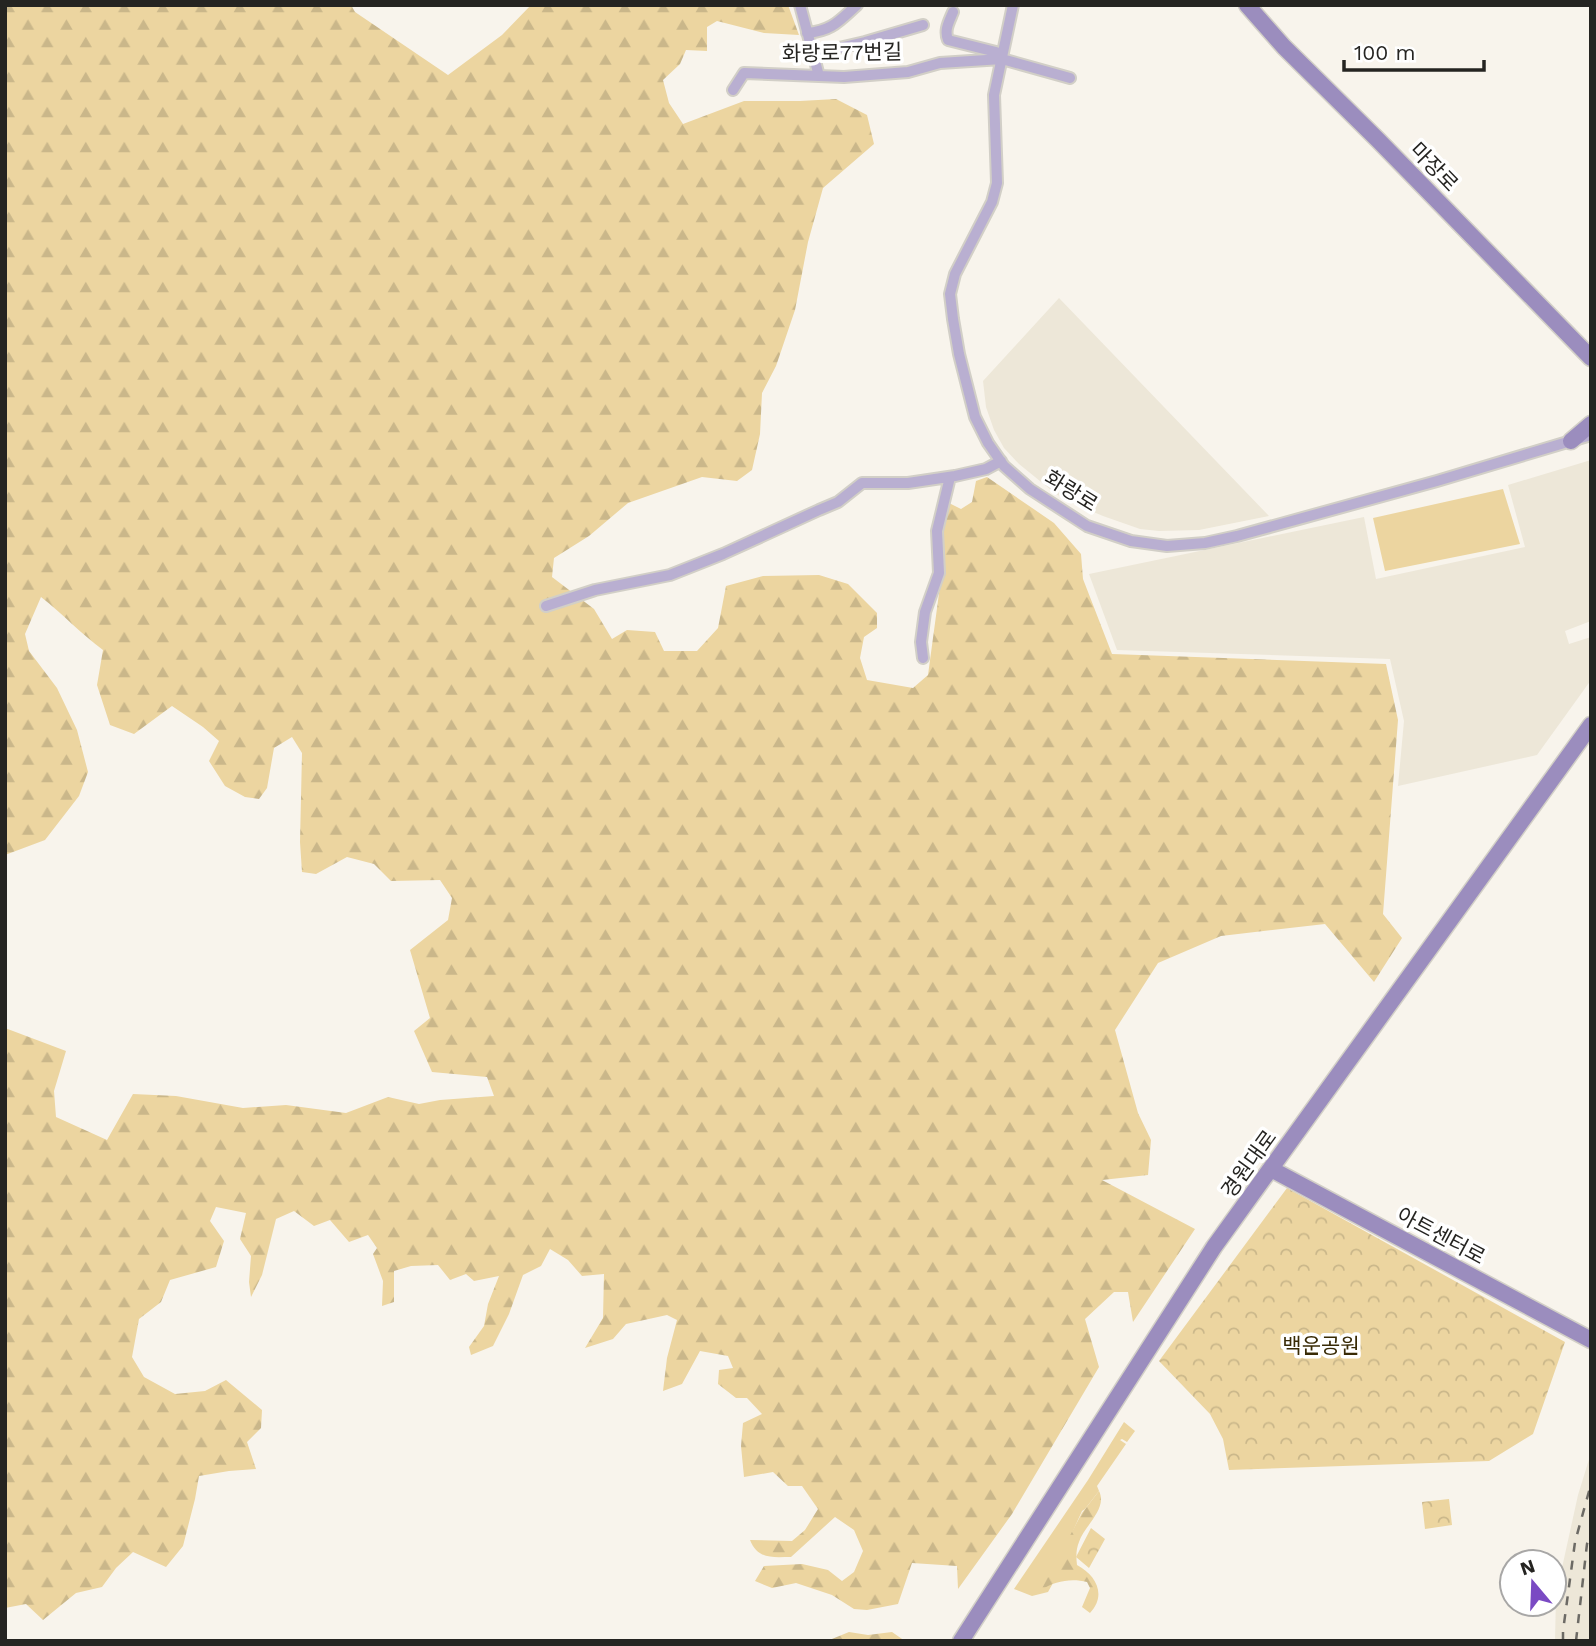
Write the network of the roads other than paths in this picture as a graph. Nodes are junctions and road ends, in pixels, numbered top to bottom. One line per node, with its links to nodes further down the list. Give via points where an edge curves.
1 (800, 5): 7 (street)
2 (857, 5): 7 (street, via 830,29)
3 (1013, 5): 9 (street, 화랑로)
4 (1247, 5): 13 (main road, 마장로)
5 (953, 12): 9 (street, via 948,40 996,52)
6 (923, 25): 8 (street)
7 (807, 33): 8 (street)
8 (813, 54): 10 (street)
9 (1002, 59): 10 (street, 화랑로77번길, via 940,63 908,72); 11 (street); 17 (street, 화랑로, via 994,95 997,183 950,293 975,417)
10 (819, 76): 12 (street, 화랑로77번길, via 744,73)
11 (1070, 78)
12 (733, 90)
13 (1591, 358)
14 (1591, 425): 16 (main road)
15 (1591, 435): 16 (street, 화랑로)
16 (1570, 441): 17 (street, 화랑로, via 1237,536 1167,546 1131,541 1087,526 1030,489)
17 (1001, 461): 18 (street)
18 (950, 477): 19 (street, via 862,483 838,502 670,575 595,590); 20 (street, via 937,531 939,573 925,612)
19 (546, 606)
20 (923, 658)
21 (1591, 725): 22 (main road, 경원대로)
22 (1271, 1169): 23 (main road, 아트센터로); 24 (main road, 경원대로, via 1214,1247)
23 (1591, 1340)
24 (961, 1641)

